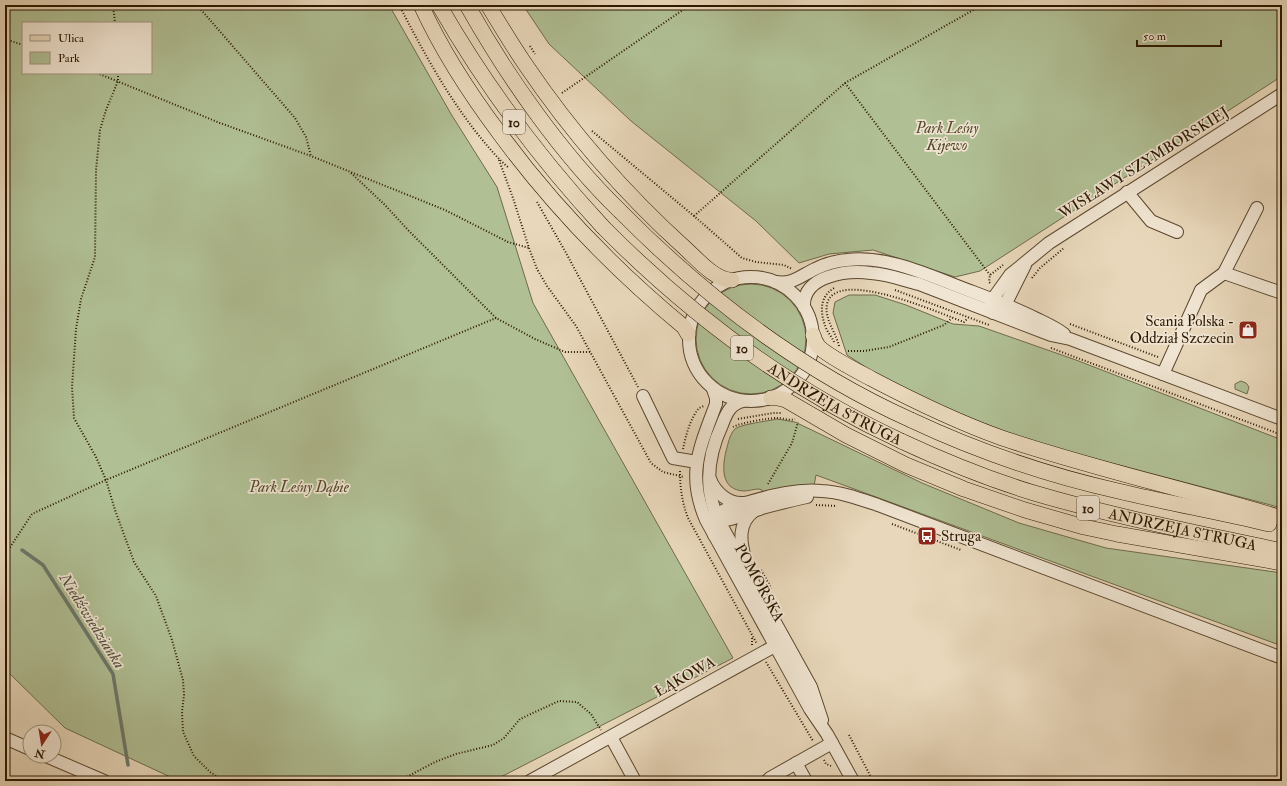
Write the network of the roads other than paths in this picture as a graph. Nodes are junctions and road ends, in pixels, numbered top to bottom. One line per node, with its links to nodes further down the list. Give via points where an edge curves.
1 (421, 5): 18 (main road, via 464,83 531,174 608,260 684,327)
2 (439, 5): 35 (main road, ANDRZEJA STRUGA / 10, bridge, via 514,122 549,167 603,227 672,293 708,322 805,389 901,441 964,468 1040,494 1088,508)
3 (467, 5): 33 (main road, ANDRZEJA STRUGA / 10, bridge, via 536,112 570,156 620,211 687,275 750,324 825,374 882,406 1000,457 1117,491)
4 (488, 5): 11 (main road, via 546,94 615,179 702,263 717,275)
5 (1282, 94): 6 (street, WISŁAWY SZYMBORSKIEJ)
6 (1127, 192): 8 (street, via 1151,221); 9 (street, WISŁAWY SZYMBORSKIEJ, via 1049,243)
7 (1257, 208): 10 (street)
8 (1177, 232)
9 (1026, 262): 14 (street, WISŁAWY SZYMBORSKIEJ, via 1010,275); 15 (street, WISŁAWY SZYMBORSKIEJ)
10 (1224, 273): 13 (street); 21 (street, via 1201,290)
11 (732, 280): 12 (street, via 752,277); 18 (street, via 715,288 701,302 693,315)
12 (775, 282): 14 (street, via 787,283 838,261 872,260 904,267); 16 (street, via 791,292)
13 (1282, 293)
14 (992, 300): 15 (street); 17 (street)
15 (1005, 305): 17 (street); 20 (street, via 1057,328)
16 (804, 307): 17 (street, via 805,295 816,282 838,274 859,272 896,277 919,284); 19 (street)
17 (993, 313): 20 (street, via 1051,335)
18 (688, 334): 22 (street, via 694,365)
19 (813, 335): 24 (street, via 811,356 802,374 789,388); 31 (main road, via 823,351 857,371 944,415 981,430 1074,460)
20 (1070, 339): 21 (street)
21 (1165, 369): 26 (street)
22 (713, 389): 25 (street, via 730,398); 27 (street, POMORSKA, via 716,404 702,440)
23 (643, 396): 27 (street, via 673,458)
24 (772, 398): 25 (street); 36 (main road, via 786,400 906,465 1025,510 1117,534)
25 (743, 401): 28 (street, POMORSKA, via 733,405 726,415 712,449)
26 (1282, 419)
27 (697, 462): 30 (street, POMORSKA, via 697,491)
28 (709, 475): 29 (street, via 714,487 725,498); 32 (street, POMORSKA)
29 (751, 506): 32 (street, via 730,519); 37 (street, POMORSKA, via 740,535); 39 (street, via 775,495 799,491 834,492 854,497)
30 (702, 510): 32 (street, POMORSKA, via 708,517); 34 (street, POMORSKA)
31 (1282, 518)
32 (717, 519): 34 (street, POMORSKA, via 713,528); 37 (street, POMORSKA)
33 (1282, 527)
34 (714, 535): 38 (street, POMORSKA)
35 (1282, 551)
36 (1282, 563)
37 (754, 586): 38 (street, POMORSKA)
38 (780, 644): 41 (street, ŁĄKOWA); 42 (street, POMORSKA, via 812,691)
39 (1282, 658)
40 (5, 738): 43 (street)
41 (609, 738): 48 (street, ŁĄKOWA); 49 (street)
42 (830, 739): 45 (street, via 818,751); 46 (street, POMORSKA)
43 (22, 745)
44 (62, 763): 47 (street)
45 (796, 763): 50 (street); 51 (street)
46 (851, 777)
47 (104, 781)
48 (530, 781)
49 (635, 781)
50 (767, 781)
51 (806, 781)

